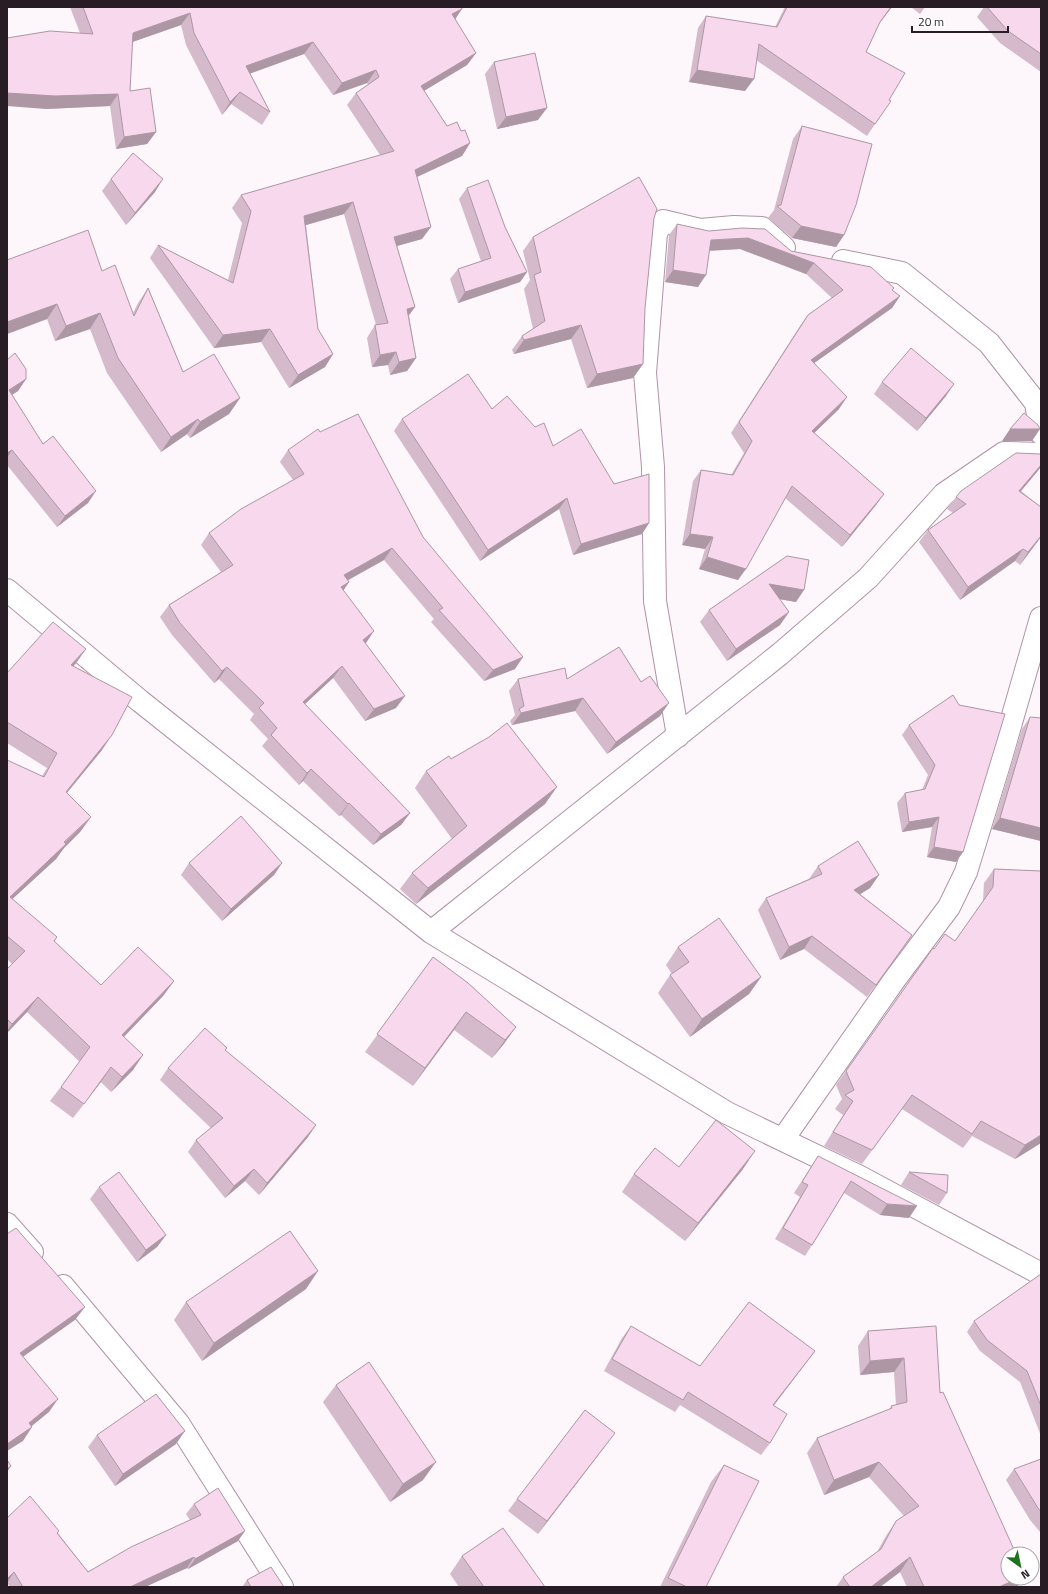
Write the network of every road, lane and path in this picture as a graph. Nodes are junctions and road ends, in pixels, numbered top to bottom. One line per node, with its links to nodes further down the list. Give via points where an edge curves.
1 (801, 253): 7 (street, via 786,250 762,228 700,230 663,221 656,233 645,373 653,467 655,601)
2 (824, 257): 3 (street, via 902,273 989,343 1036,403)
3 (1041, 433)
4 (1041, 454): 7 (street, via 1004,453 944,494 868,578 780,654)
5 (7, 590): 8 (street, via 140,701)
6 (1041, 618): 9 (street, via 966,872 949,907 894,979)
7 (678, 736): 8 (street)
8 (430, 932): 9 (street, via 727,1113)
9 (783, 1139): 11 (street, via 860,1176)
10 (7, 1224): 12 (street, via 78,1303 178,1423)
11 (1041, 1274)
12 (282, 1587)

